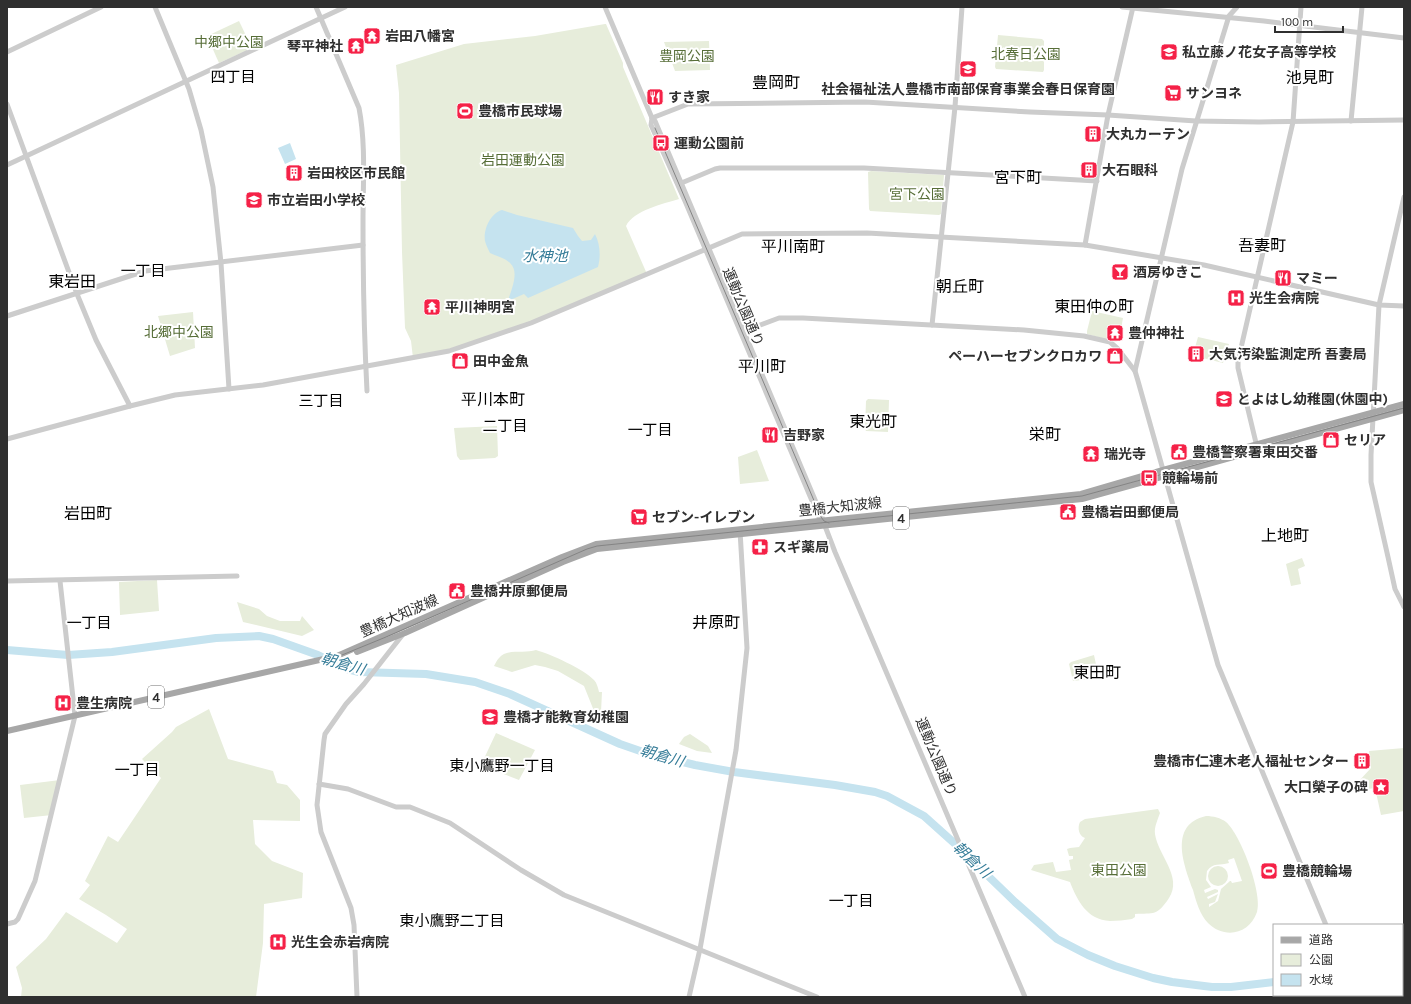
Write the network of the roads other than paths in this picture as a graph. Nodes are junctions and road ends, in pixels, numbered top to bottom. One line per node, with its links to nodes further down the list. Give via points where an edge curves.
1 (101, 7): 17 (street)
2 (155, 7): 18 (street)
3 (316, 7): 12 (street)
4 (345, 7): 12 (street)
5 (605, 7): 22 (street, 運動公園通り)
6 (962, 7): 20 (street)
7 (1122, 7): 8 (street)
8 (1133, 7): 13 (street); 21 (street)
9 (1237, 7): 13 (street)
10 (1301, 7): 14 (street)
11 (1362, 7): 15 (street)
12 (321, 18): 18 (street); 34 (street, via 359,108 362,121)
13 (1229, 18): 14 (street); 24 (street)
14 (1300, 25): 15 (street); 26 (street)
15 (1360, 33): 16 (street); 25 (street)
16 (1404, 38)
17 (7, 52)
18 (186, 81): 27 (street); 38 (street, via 201,130 213,187)
19 (7, 104): 27 (street)
20 (955, 107): 21 (street); 22 (street, via 866,102 688,104); 29 (street)
21 (1108, 115): 24 (street); 30 (street)
22 (652, 118): 31 (street, 運動公園通り, via 656,122)
23 (1404, 120): 25 (street)
24 (1196, 121): 26 (street); 37 (street)
25 (1352, 121): 26 (street)
26 (1293, 122): 39 (street)
27 (26, 156): 28 (street); 40 (street)
28 (7, 165)
29 (948, 172): 30 (street); 31 (street, via 864,168 720,168); 33 (street)
30 (1097, 180): 35 (street)
31 (680, 184): 36 (street, 運動公園通り)
32 (1404, 197): 41 (street)
33 (941, 237): 35 (street); 36 (street, via 867,233 742,234); 44 (street)
34 (363, 245): 38 (street); 46 (street)
35 (1085, 245): 37 (street)
36 (707, 249): 45 (street, 運動公園通り); 46 (street, via 532,323 487,339 449,351); 57 (street, 運動公園通り)
37 (1161, 257): 39 (street); 47 (street)
38 (220, 263): 40 (street, via 145,271); 48 (street)
39 (1257, 278): 41 (street); 55 (street, via 1238,368)
40 (78, 294): 43 (street); 51 (street, via 96,340)
41 (1379, 305): 42 (street); 53 (street)
42 (1404, 306)
43 (7, 316)
44 (932, 325): 45 (street, via 778,318); 47 (street, via 1084,336 1110,342)
45 (744, 331): 57 (street, 運動公園通り)
46 (366, 367): 48 (street, via 263,385); 49 (street)
47 (1135, 371): 56 (street)
48 (229, 388): 51 (street, via 175,395)
49 (367, 391)
50 (1404, 404): 53 (main road, 豊橋大知波線 / 4)
51 (130, 406): 54 (street)
52 (1404, 410): 53 (main road, 豊橋大知波線 / 4)
53 (1373, 415): 55 (main road, 豊橋大知波線 / 4); 62 (street, via 1371,482 1395,589)
54 (7, 439)
55 (1257, 448): 56 (main road, 豊橋大知波線 / 4)
56 (1164, 473): 57 (main road, 豊橋大知波線 / 4, via 1071,501); 69 (street, via 1218,665)
57 (823, 522): 58 (main road, 豊橋大知波線 / 4); 74 (street, 運動公園通り)
58 (740, 532): 63 (main road, 豊橋大知波線 / 4, via 588,552); 64 (main road, 豊橋大知波線 / 4, via 586,546); 70 (street, via 747,648 734,761)
59 (237, 576): 60 (street)
60 (60, 580): 61 (street); 65 (street)
61 (7, 581)
62 (1404, 607)
63 (405, 632): 64 (main road, 豊橋大知波線 / 4, via 346,656); 67 (street, via 325,734)
64 (337, 656): 65 (main road, 豊橋大知波線 / 4)
65 (75, 716): 66 (main road, 豊橋大知波線 / 4); 68 (street, via 35,881 18,919)
66 (7, 731)
67 (319, 784): 70 (street, via 348,789 396,807 410,807 450,823 564,895); 71 (street, via 317,805 321,832 351,908)
68 (7, 924)
69 (1326, 924)
70 (700, 949): 72 (street); 73 (street)
71 (357, 997)
72 (689, 997)
73 (817, 997)
74 (1025, 997)

